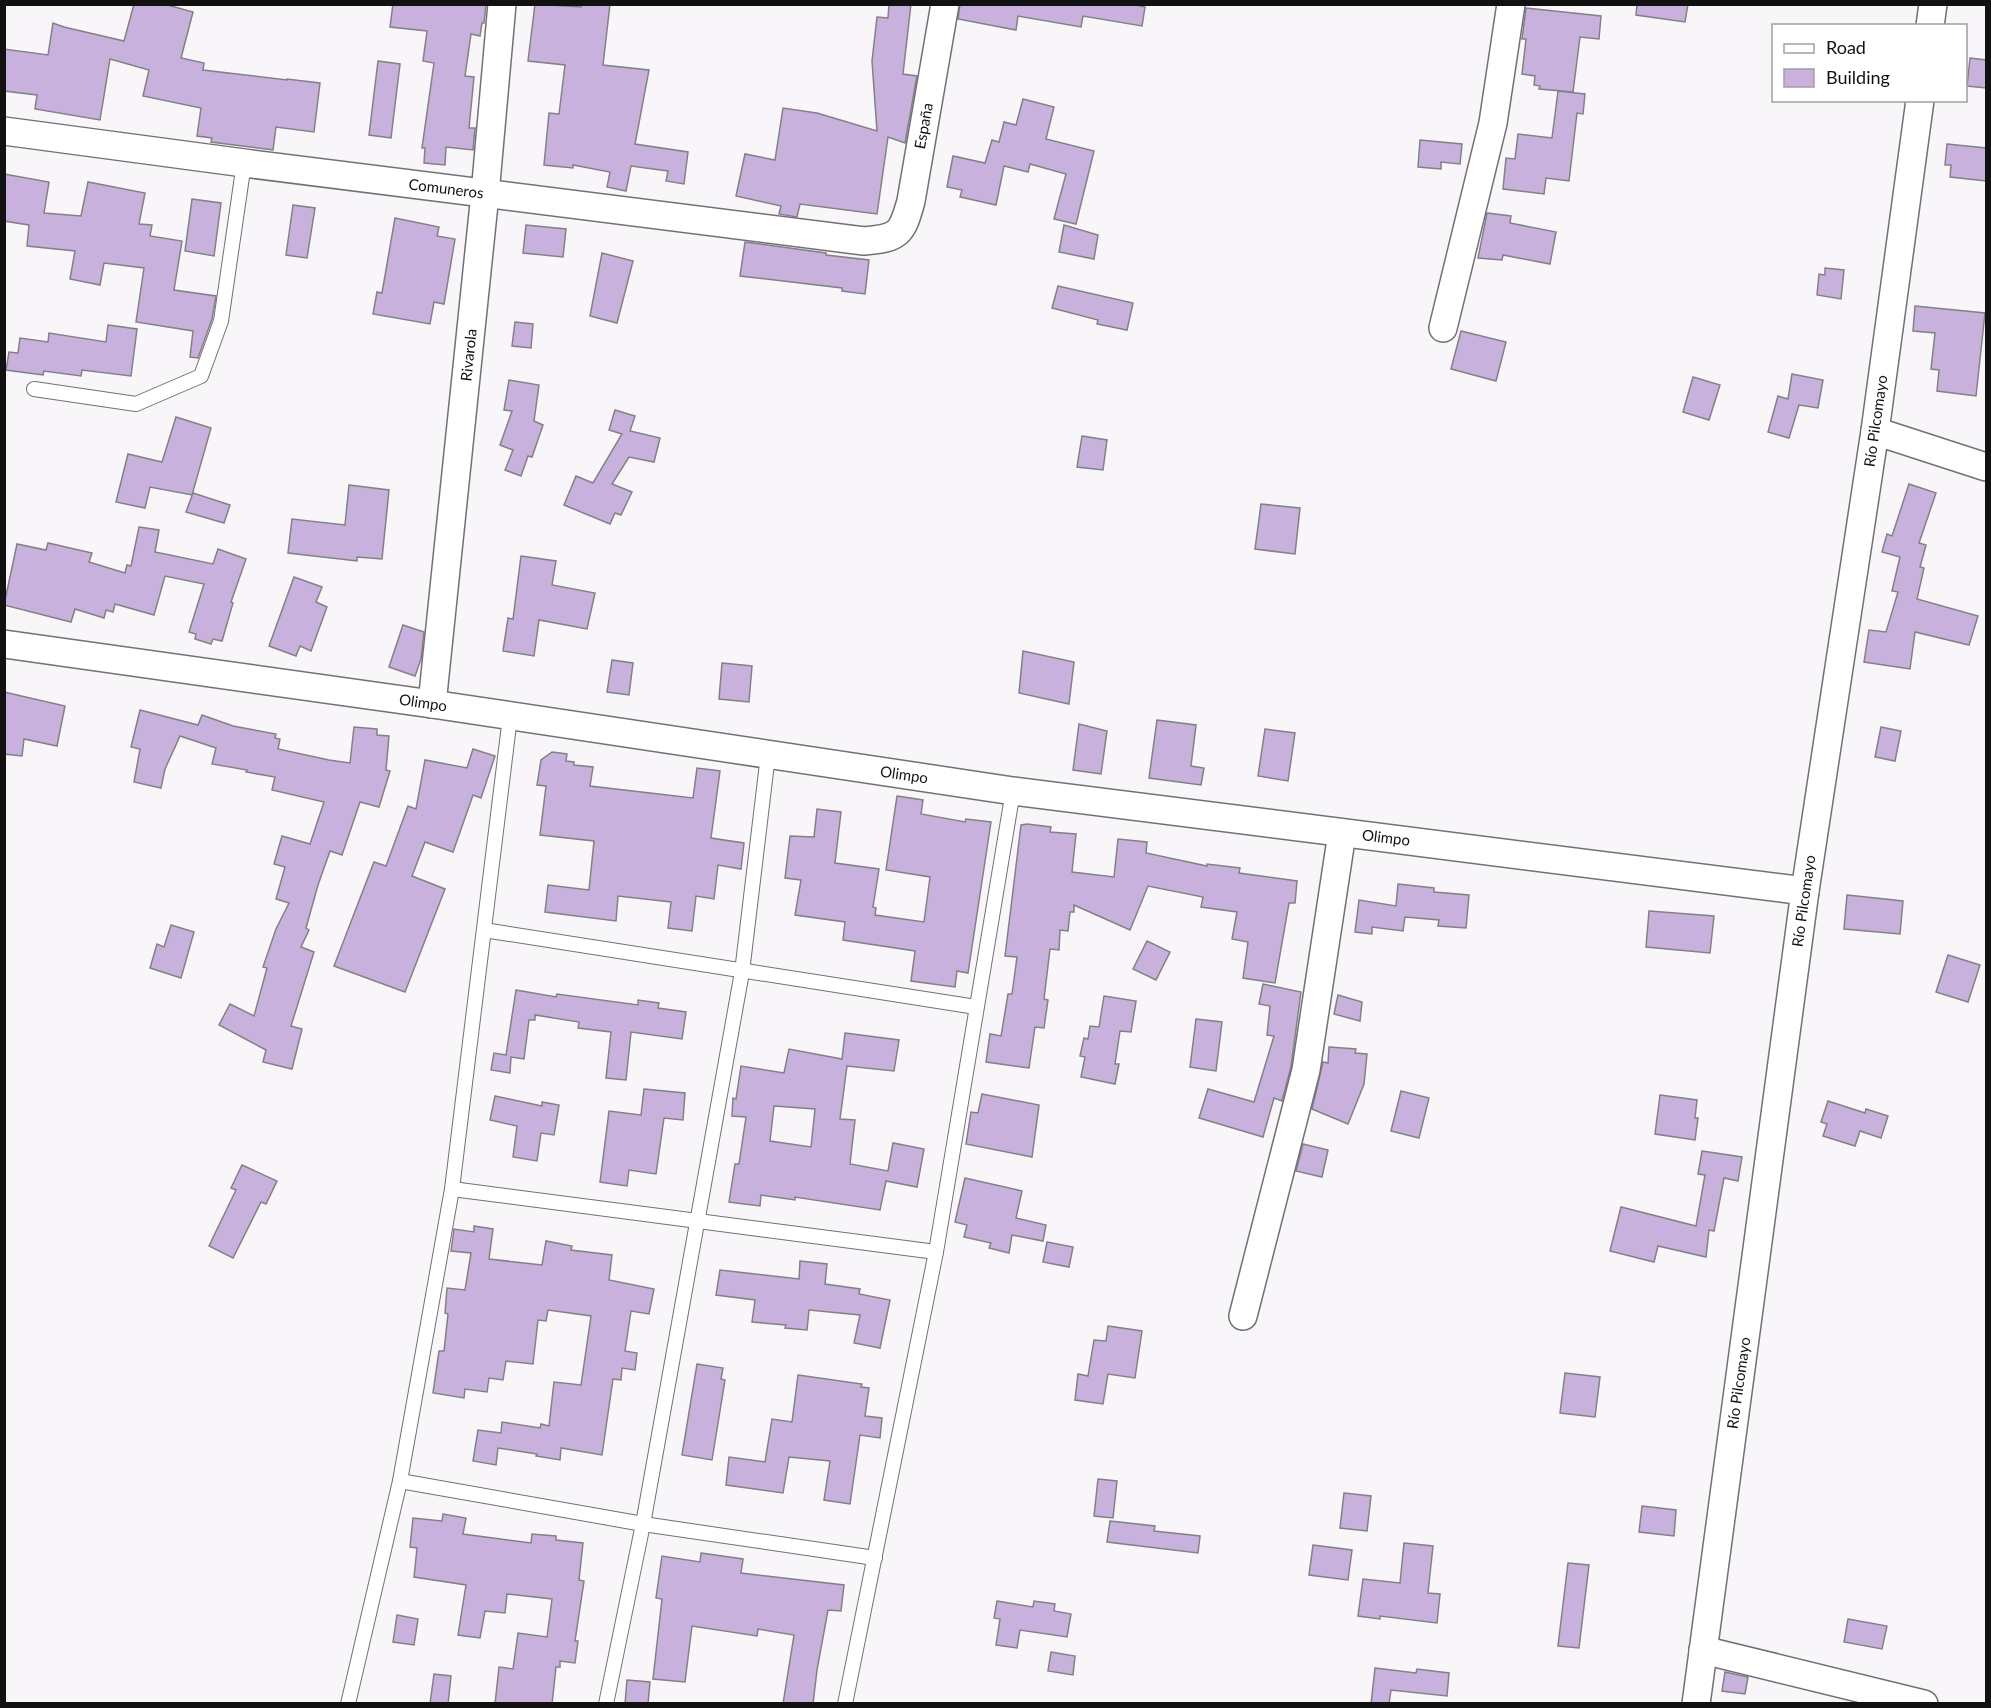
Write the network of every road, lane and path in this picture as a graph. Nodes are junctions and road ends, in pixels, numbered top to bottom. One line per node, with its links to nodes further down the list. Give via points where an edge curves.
1 (502, 4): 9 (street, Rivarola)
2 (945, 4): 10 (street, España, via 911,201 904,226)
3 (1511, 4): 11 (street, via 1493,123)
4 (1933, 4): 5 (street)
5 (1930, 24)
6 (1920, 102): 13 (street, Río Pilcomayo)
7 (4, 131): 8 (street, Comuneros)
8 (244, 164): 9 (street, Comuneros); 12 (lane, via 221,321 201,376 136,404)
9 (485, 194): 10 (street, Comuneros, via 864,241); 16 (street, Rivarola)
10 (887, 239)
11 (1443, 328)
12 (34, 389)
13 (1875, 431): 14 (street); 21 (street, Río Pilcomayo)
14 (1986, 467)
15 (4, 644): 16 (street, Olimpo)
16 (432, 704): 17 (street, Olimpo)
17 (510, 717): 18 (street, Olimpo); 22 (lane)
18 (768, 755): 19 (street, Olimpo); 23 (lane)
19 (1013, 791): 20 (street, Olimpo); 24 (lane)
20 (1342, 833): 21 (street, Olimpo); 28 (street, via 1306,1070)
21 (1805, 891): 32 (street, Río Pilcomayo)
22 (484, 930): 23 (lane); 25 (lane)
23 (742, 972): 24 (lane); 26 (lane)
24 (976, 1007): 27 (lane)
25 (452, 1189): 26 (lane); 29 (lane)
26 (698, 1222): 27 (lane); 30 (lane)
27 (936, 1252): 31 (lane)
28 (1243, 1316)
29 (400, 1481): 30 (lane); 33 (lane)
30 (643, 1524): 31 (lane); 34 (lane)
31 (875, 1558): 35 (lane)
32 (1703, 1650): 36 (street, Río Pilcomayo); 37 (street)
33 (348, 1704)
34 (606, 1704)
35 (845, 1704)
36 (1696, 1704)
37 (1924, 1704)

